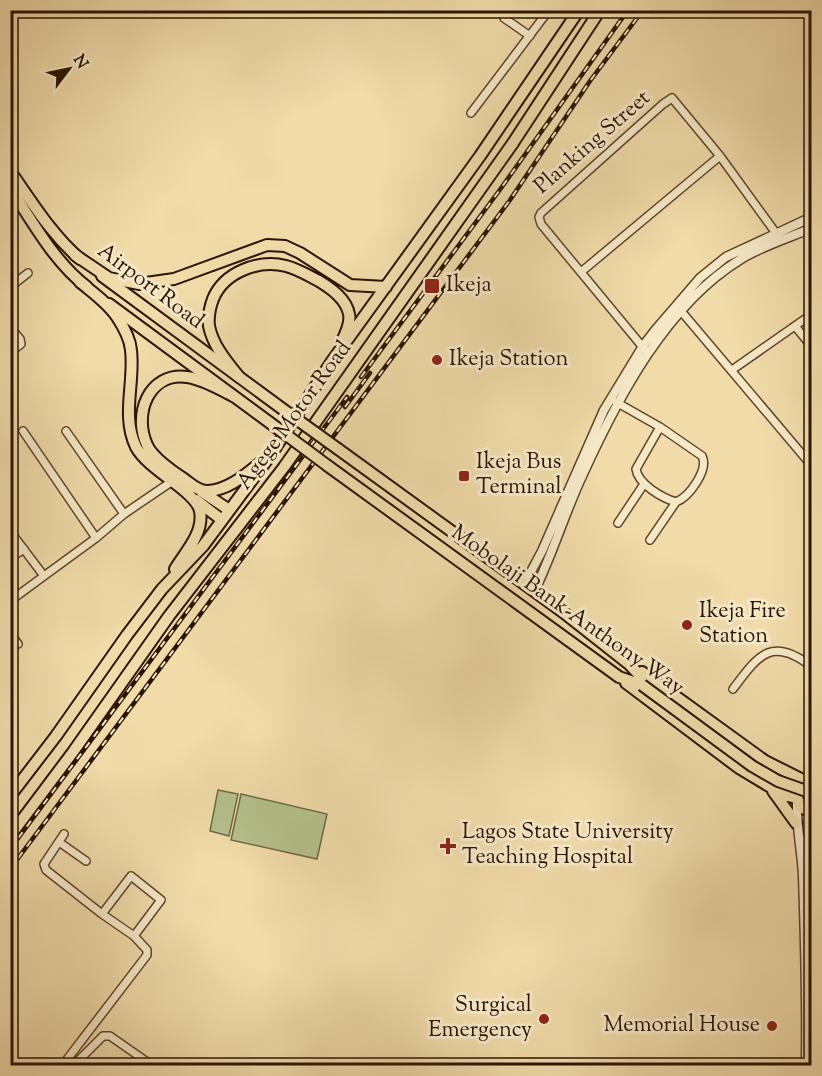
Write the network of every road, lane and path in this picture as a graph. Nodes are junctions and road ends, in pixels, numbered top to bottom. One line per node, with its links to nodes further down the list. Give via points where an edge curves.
1 (502, 10): 5 (street, via 504,18)
2 (549, 10): 5 (street)
3 (579, 10): 18 (main road, Agege Motor Road)
4 (600, 10): 76 (main road, Agege Motor Road, via 482,187 284,467 169,616)
5 (530, 36): 6 (street)
6 (471, 113)
7 (720, 156): 12 (street, Planking Street); 14 (street); 14 (street, Planking Street, via 672,98 663,104 541,213 538,221)
8 (10, 171): 13 (main road, Airport Road, via 49,227)
9 (10, 188): 16 (main road, Airport Road)
10 (812, 216): 12 (street)
11 (812, 228): 12 (street)
12 (778, 237): 19 (street, via 708,283); 23 (street, via 747,246 713,267 682,297)
13 (75, 255): 18 (main road, via 108,278 139,284 174,279 267,245 285,246 350,285); 29 (main road, Airport Road)
14 (581, 272): 23 (street, Planking Street)
15 (28, 273): 17 (street)
16 (80, 282): 30 (main road, Airport Road); 40 (main road, via 116,315 124,331 131,349 129,405 136,447)
17 (10, 286)
18 (386, 287): 27 (main road, Agege Motor Road)
19 (681, 311): 26 (street); 28 (street)
20 (812, 314): 21 (street)
21 (795, 326): 24 (street); 28 (street)
22 (10, 327): 25 (street, via 21,344)
23 (643, 346): 26 (street, Planking Street); 31 (street)
24 (812, 347)
25 (10, 353)
26 (649, 355): 32 (street)
27 (332, 361): 29 (main road, via 349,323 343,300 308,275 286,266 265,264 246,268 226,279 216,291 210,309 209,326 218,349); 38 (main road, Agege Motor Road)
28 (732, 370): 39 (street)
29 (239, 377): 33 (main road, Airport Road)
30 (233, 396): 35 (main road, Airport Road); 42 (main road, via 185,376 152,389 142,407 141,427 148,447)
31 (611, 399): 32 (street); 54 (street)
32 (620, 404): 34 (street); 56 (street, via 583,475)
33 (288, 412): 54 (main road, Mobolaji Bank-Anthony Way, bridge)
34 (660, 427): 41 (street, via 636,469); 43 (street, via 704,460 691,489)
35 (277, 428): 62 (main road, Mobolaji Bank-Anthony Way, bridge)
36 (23, 431): 49 (street)
37 (66, 431): 45 (street)
38 (272, 453): 42 (main road, via 239,480); 44 (main road, Agege Motor Road)
39 (812, 466)
40 (171, 482): 42 (main road); 45 (street)
41 (644, 484): 43 (street); 47 (street)
42 (198, 496): 44 (main road); 46 (main road); 55 (main road, via 199,531)
43 (676, 502): 50 (street)
44 (229, 510): 46 (main road, Agege Motor Road)
45 (124, 514): 49 (street)
46 (222, 520): 55 (main road, Agege Motor Road)
47 (618, 523)
48 (10, 531): 51 (street)
49 (96, 538): 53 (street)
50 (650, 540)
51 (24, 549): 52 (street); 53 (street)
52 (10, 558)
53 (44, 576): 57 (street)
54 (524, 585): 56 (main road, Mobolaji Bank-Anthony Way)
55 (162, 589): 70 (main road, Agege Motor Road)
56 (534, 592): 60 (main road, Mobolaji Bank-Anthony Way)
57 (10, 601)
58 (10, 633): 59 (street)
59 (18, 644)
60 (629, 664): 63 (main road, Mobolaji Bank-Anthony Way); 65 (main road)
61 (812, 667): 64 (street, via 788,653 763,654)
62 (619, 677): 63 (main road, Mobolaji Bank-Anthony Way); 66 (main road)
63 (644, 683): 67 (main road, Mobolaji Bank-Anthony Way, via 759,764 787,779); 69 (main road, Mobolaji Bank-Anthony Way, bridge, via 752,766 778,781)
64 (733, 689)
65 (750, 750): 66 (main road, via 748,764); 67 (main road)
66 (739, 768): 68 (main road)
67 (809, 782): 71 (main road, via 797,788)
68 (769, 787): 71 (main road); 74 (main road)
69 (812, 793)
70 (10, 796)
71 (797, 800): 72 (main road); 74 (street)
72 (812, 812)
73 (812, 818): 81 (street, via 807,838)
74 (796, 823): 86 (street, via 803,889)
75 (64, 834): 77 (street)
76 (10, 836)
77 (59, 842): 78 (street); 79 (street, via 44,864 46,870)
78 (86, 861)
79 (102, 914): 80 (street); 80 (street, via 130,876 161,900)
80 (134, 936): 83 (street, via 146,946 147,955)
81 (812, 964)
82 (812, 1061): 86 (street)
83 (62, 1065)
84 (73, 1065): 85 (street, via 103,1036 110,1036)
85 (153, 1065)
86 (808, 1065)

